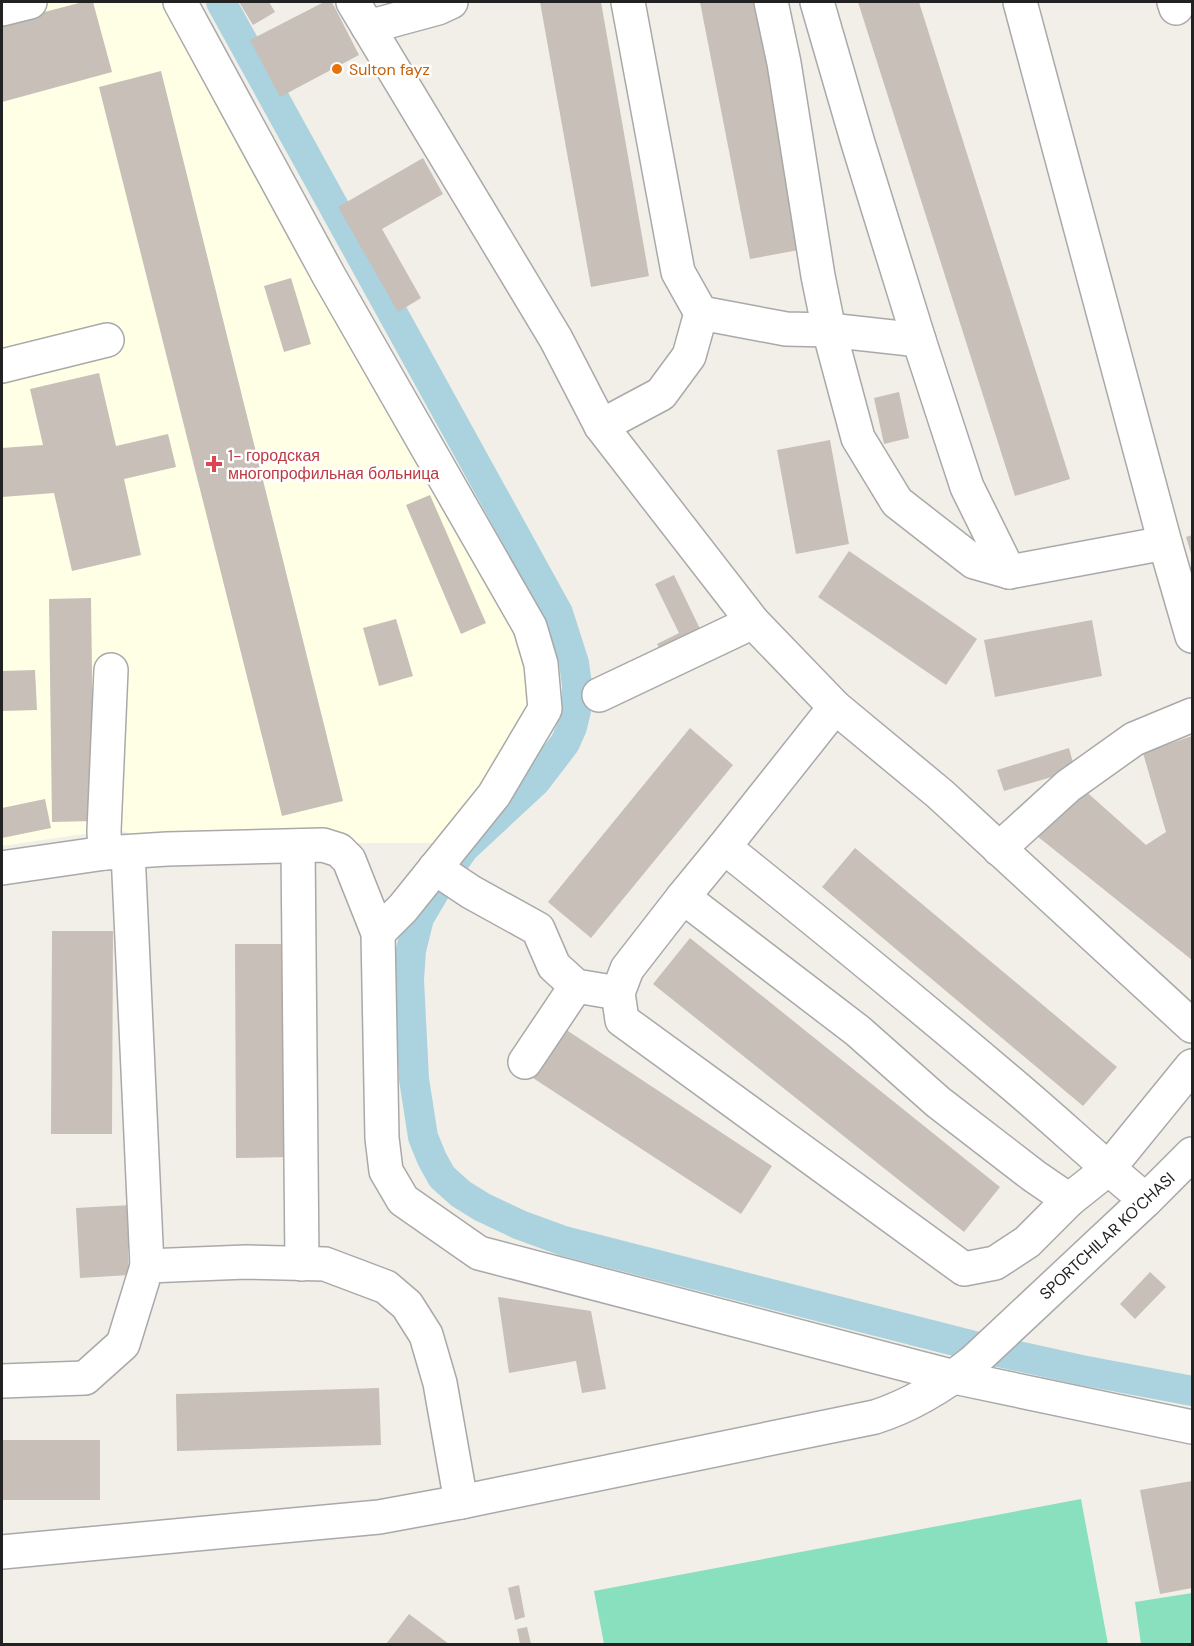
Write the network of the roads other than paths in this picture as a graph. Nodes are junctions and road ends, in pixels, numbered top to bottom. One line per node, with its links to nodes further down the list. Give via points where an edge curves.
1 (30, 2): 8 (street)
2 (180, 2): 29 (street, via 329,276 530,627 541,664 545,709 494,795)
3 (451, 2): 9 (street, via 438,8)
4 (628, 2): 10 (street, via 678,272)
5 (771, 2): 11 (street)
6 (817, 2): 13 (street)
7 (1020, 2): 16 (street)
8 (2, 9)
9 (360, 14): 15 (street, via 556,339)
10 (700, 313): 11 (street, via 786,329); 15 (street, via 689,356 662,394)
11 (829, 330): 13 (street); 17 (street, via 858,438 897,502 974,562)
12 (107, 340): 14 (street)
13 (919, 340): 17 (street, via 967,487)
14 (2, 366)
15 (601, 426): 18 (street)
16 (1165, 543): 17 (street); 19 (street)
17 (1009, 572)
18 (753, 622): 21 (street); 22 (street)
19 (1192, 636)
20 (111, 670): 27 (street, via 104,831)
21 (598, 695)
22 (835, 707): 25 (street); 26 (street)
23 (1192, 715): 26 (street, via 1134,739 1068,786)
24 (298, 846): 27 (street); 31 (street, via 323,845 339,850 349,860); 41 (street)
25 (724, 847): 30 (street); 38 (street, via 998,1072)
26 (999, 849): 34 (street)
27 (116, 852): 28 (street); 42 (street)
28 (2, 868)
29 (435, 868): 31 (street); 32 (street, via 538,929 554,966)
30 (683, 897): 33 (street, via 627,969); 39 (street, via 858,1031 938,1102)
31 (378, 933): 43 (street, via 382,1138 386,1171 403,1200 479,1253)
32 (576, 986): 33 (street); 35 (street)
33 (618, 993): 39 (street, via 622,1020 964,1269 1003,1258 1027,1242)
34 (1192, 1026)
35 (525, 1062)
36 (1192, 1066): 38 (street)
37 (1192, 1154): 40 (street, SPORTCHILAR KO'CHASI)
38 (1108, 1169): 39 (street); 40 (street)
39 (1069, 1200)
40 (1146, 1200): 43 (street, SPORTCHILAR KO'CHASI)
41 (302, 1264): 42 (street); 46 (street, via 325,1264 386,1287 407,1305 426,1335 440,1383)
42 (147, 1266): 44 (street, via 123,1344 85,1378)
43 (964, 1369): 45 (street); 46 (street, SPORTCHILAR KO'CHASI, via 899,1409 874,1417)
44 (2, 1381)
45 (1192, 1427)
46 (461, 1502): 47 (street, SPORTCHILAR KO'CHASI, via 379,1517)
47 (2, 1552)

